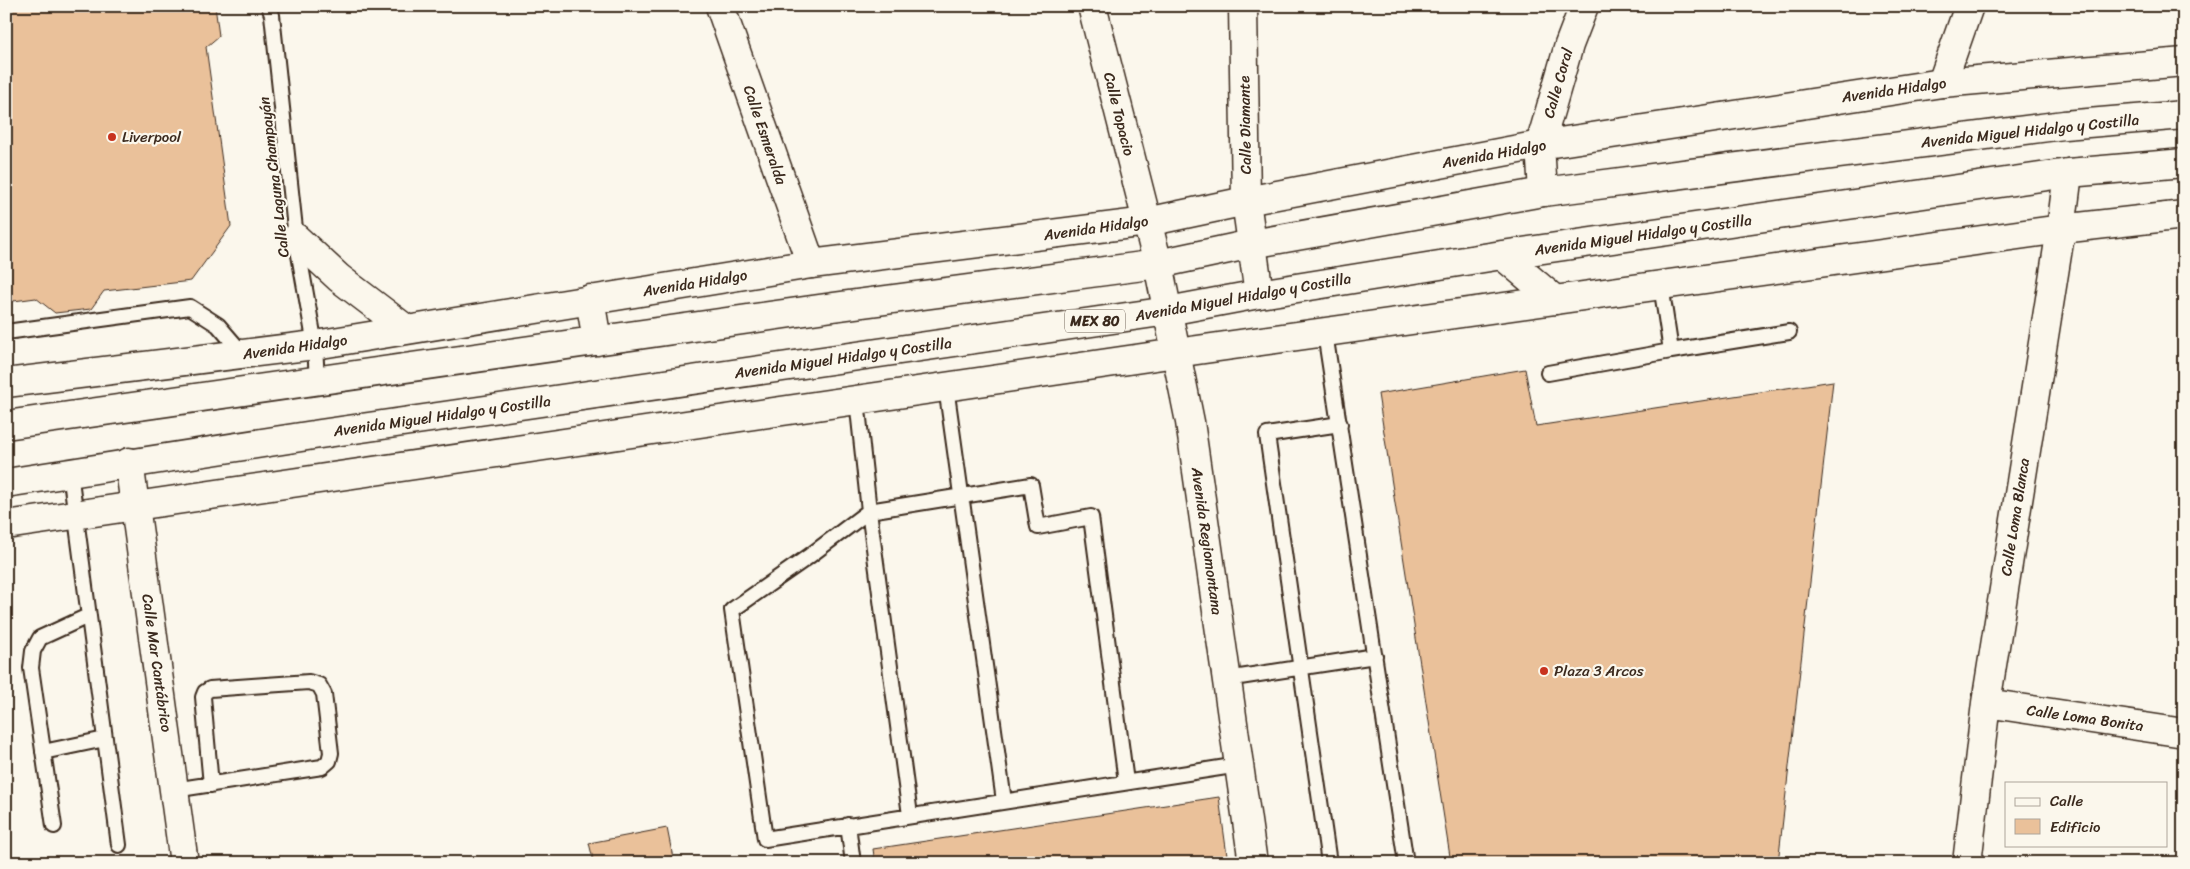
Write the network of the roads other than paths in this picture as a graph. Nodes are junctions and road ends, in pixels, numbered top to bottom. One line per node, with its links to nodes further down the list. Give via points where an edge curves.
1 (269, 6): 18 (lane, Calle Laguna Champayán)
2 (720, 6): 21 (street, Calle Esmeralda)
3 (1092, 6): 16 (street, Calle Topacio)
4 (1244, 6): 14 (street, Calle Diamante)
5 (1584, 6): 10 (street, Calle Coral)
6 (1969, 6): 8 (street)
7 (2184, 62): 8 (street, Avenida Hidalgo)
8 (1942, 83): 10 (street, Avenida Hidalgo)
9 (2184, 115): 13 (street, Avenida Miguel Hidalgo y Costilla, via 2055,126)
10 (1540, 145): 13 (street, Calle Coral); 14 (street, Avenida Hidalgo)
11 (2184, 163): 12 (street, Avenida Miguel Hidalgo y Costilla / MEX 80)
12 (2068, 173): 17 (street, Calle Loma Blanca); 20 (street, Avenida Miguel Hidalgo y Costilla / MEX 80)
13 (1543, 192): 19 (street, Avenida Miguel Hidalgo y Costilla)
14 (1246, 201): 16 (street, Avenida Hidalgo); 19 (street, Calle Diamante)
15 (2184, 216): 17 (street)
16 (1146, 222): 21 (street, Avenida Hidalgo); 22 (street, Avenida Regiomontana)
17 (2061, 229): 23 (street); 56 (street, Calle Loma Blanca)
18 (296, 238): 28 (street, via 339,278); 33 (lane, Calle Laguna Champayán)
19 (1252, 244): 22 (street, Avenida Miguel Hidalgo y Costilla); 24 (street, Calle Diamante)
20 (1502, 255): 24 (street, Avenida Miguel Hidalgo y Costilla / MEX 80); 26 (street)
21 (811, 264): 25 (street, Avenida Hidalgo)
22 (1158, 264): 27 (street, Avenida Regiomontana); 32 (street, Avenida Miguel Hidalgo y Costilla)
23 (1661, 285): 26 (street); 34 (lane)
24 (1258, 294): 27 (street, Avenida Miguel Hidalgo y Costilla / MEX 80)
25 (590, 299): 28 (street, Avenida Hidalgo); 32 (street)
26 (1556, 300): 30 (street)
27 (1168, 311): 35 (street, Avenida Regiomontana); 44 (street, Avenida Miguel Hidalgo y Costilla / MEX 80)
28 (406, 329): 33 (street, Avenida Hidalgo)
29 (6, 332): 36 (lane, via 190,307 218,325)
30 (1325, 332): 35 (street); 42 (lane)
31 (1789, 332): 34 (lane)
32 (597, 341): 38 (street, Avenida Miguel Hidalgo y Costilla)
33 (315, 344): 36 (street, Avenida Hidalgo); 38 (lane, Calle Laguna Champayán)
34 (1671, 351): 37 (lane)
35 (1176, 353): 40 (street); 55 (street, Avenida Regiomontana, via 1190,422)
36 (243, 354): 39 (street, Avenida Hidalgo)
37 (1548, 373)
38 (317, 380): 43 (street, Avenida Miguel Hidalgo y Costilla)
39 (6, 383)
40 (946, 387): 41 (street); 47 (lane)
41 (857, 400): 48 (street); 49 (lane)
42 (1340, 424): 53 (lane); 54 (lane, via 1267,435)
43 (6, 425)
44 (129, 462): 45 (street, Avenida Miguel Hidalgo y Costilla / MEX 80); 48 (street, Calle Mar Cantábrico)
45 (70, 472): 46 (street, Avenida Miguel Hidalgo y Costilla / MEX 80); 50 (lane)
46 (6, 483)
47 (961, 496): 49 (lane); 61 (lane, via 1031,485 1038,527 1091,517); 64 (lane)
48 (135, 506): 50 (street); 63 (street, Calle Mar Cantábrico)
49 (869, 511): 65 (lane); 66 (lane, via 732,610 765,839)
50 (75, 515): 51 (street); 52 (lane)
51 (6, 525)
52 (88, 616): 58 (lane); 59 (lane, via 40,638 33,651 31,668)
53 (1375, 656): 54 (lane); 73 (lane)
54 (1300, 668): 55 (lane); 72 (lane)
55 (1227, 679): 60 (street, Avenida Regiomontana)
56 (1986, 703): 57 (street, Calle Loma Bonita); 74 (street, Calle Loma Blanca)
57 (2184, 733)
58 (105, 739): 59 (lane); 68 (lane)
59 (43, 752): 67 (lane)
60 (1239, 764): 61 (lane); 71 (street, Avenida Regiomontana)
61 (1126, 782): 64 (lane)
62 (211, 785): 62 (lane, via 322,767 329,761 331,753 324,694 319,685 309,682 210,689 205,692); 63 (lane)
63 (174, 790): 69 (street, Calle Mar Cantábrico)
64 (1004, 801): 65 (lane)
65 (910, 815): 66 (lane)
66 (848, 824): 70 (lane)
67 (54, 826)
68 (119, 845)
69 (184, 863)
70 (853, 863)
71 (1253, 863)
72 (1329, 863)
73 (1406, 863)
74 (1967, 863)

